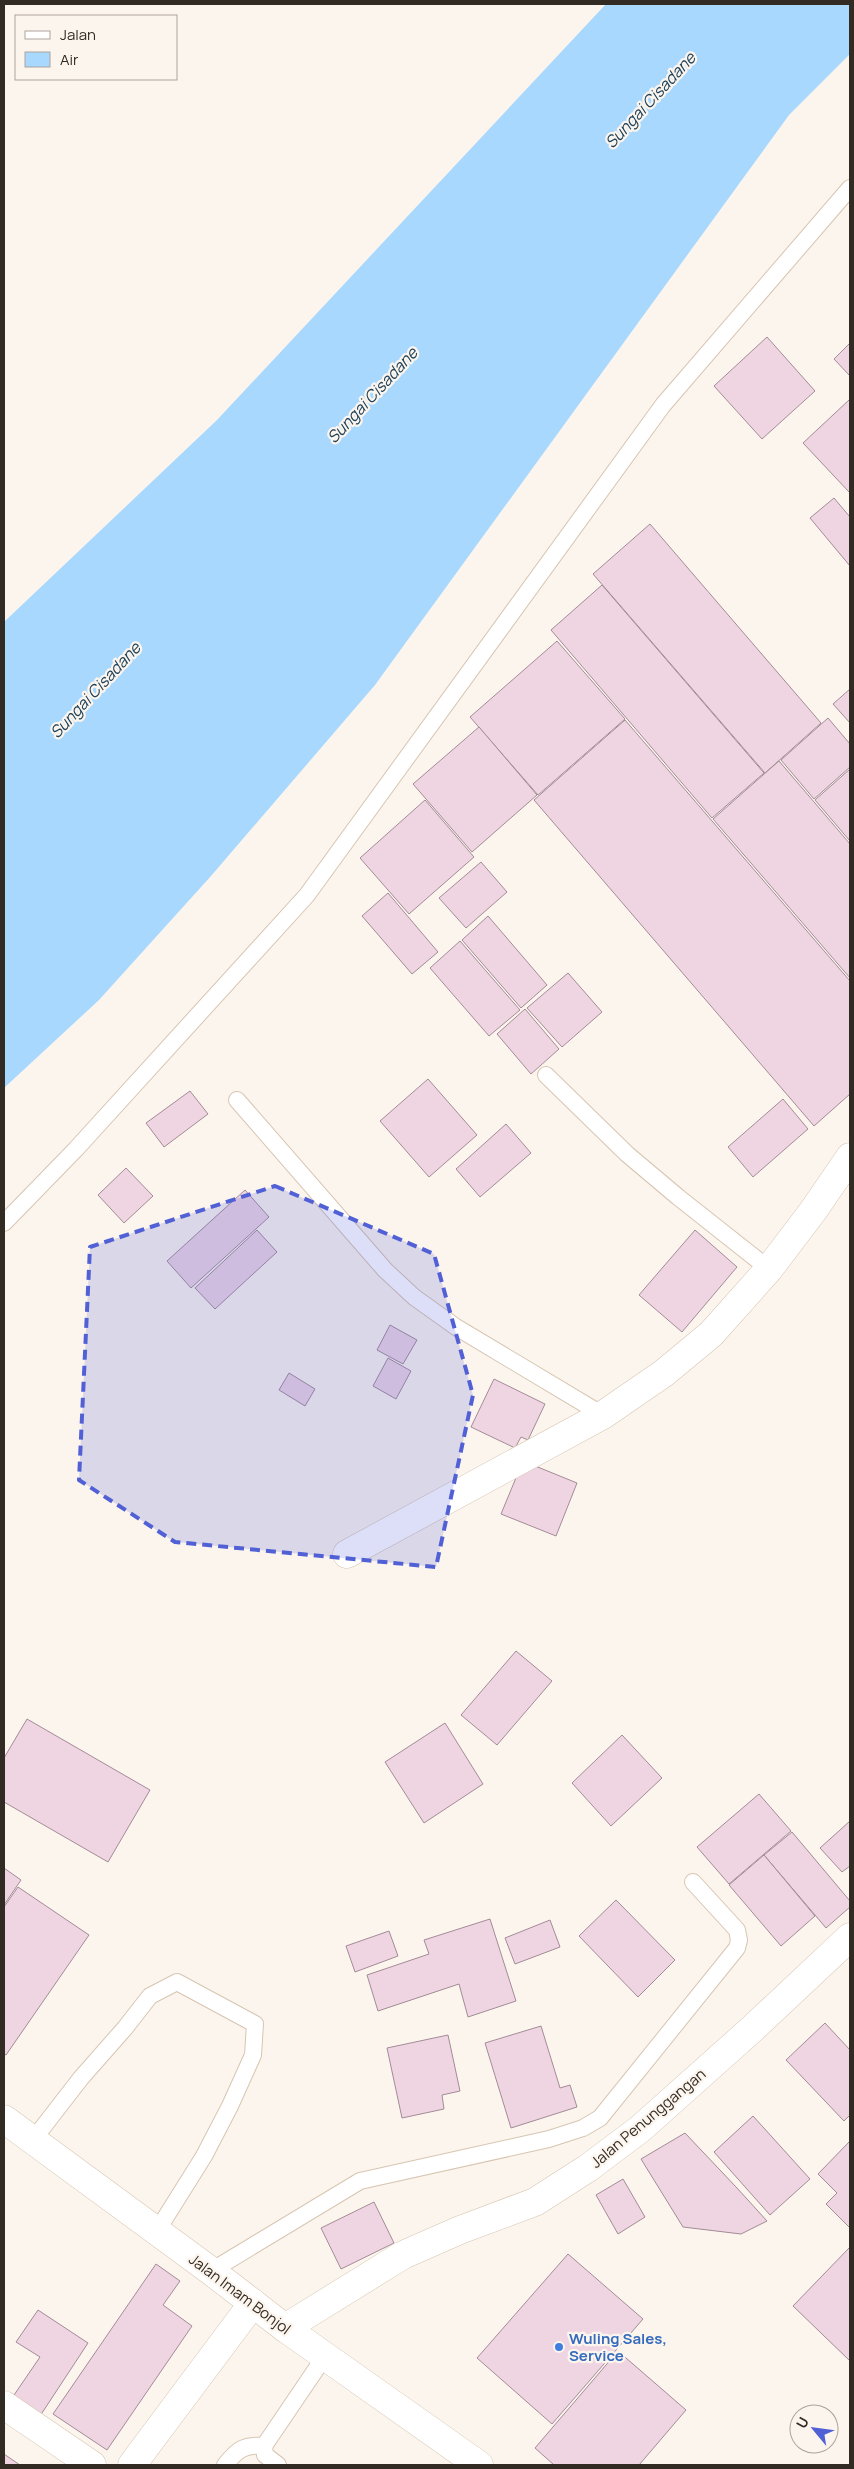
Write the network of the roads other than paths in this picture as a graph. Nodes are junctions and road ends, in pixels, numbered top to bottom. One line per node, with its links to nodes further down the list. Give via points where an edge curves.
1 (850, 188): 5 (lane, via 663,405 307,895 76,1149)
2 (546, 1075): 6 (lane, via 634,1160)
3 (237, 1100): 7 (lane, via 385,1270 414,1297 456,1327)
4 (850, 1157): 6 (street)
5 (4, 1223)
6 (769, 1269): 7 (street, via 711,1334 664,1373)
7 (603, 1415): 8 (street)
8 (347, 1554)
9 (693, 1882): 14 (lane, via 737,1930 740,1940 737,1948 600,2118 549,2139 360,2181)
10 (850, 1937): 16 (street, Jalan Penunggangan, via 647,2122 588,2168 535,2202 403,2255)
11 (4, 2119): 12 (street, Jalan Imam Bonjol)
12 (33, 2140): 13 (street, Jalan Imam Bonjol); 13 (lane, via 150,1996 177,1982 255,2024 253,2055 230,2106 204,2156)
13 (157, 2231): 14 (street, Jalan Imam Bonjol)
14 (211, 2271): 15 (street, Jalan Imam Bonjol)
15 (253, 2303): 16 (street, Jalan Imam Bonjol); 21 (street)
16 (285, 2328): 17 (street, Jalan Imam Bonjol)
17 (325, 2356): 19 (lane); 24 (street, Jalan Imam Bonjol)
18 (4, 2405): 20 (street)
19 (264, 2446): 22 (lane, via 240,2448); 23 (lane, via 265,2455)
20 (92, 2465)
21 (132, 2465)
22 (225, 2465)
23 (278, 2465)
24 (479, 2465)

